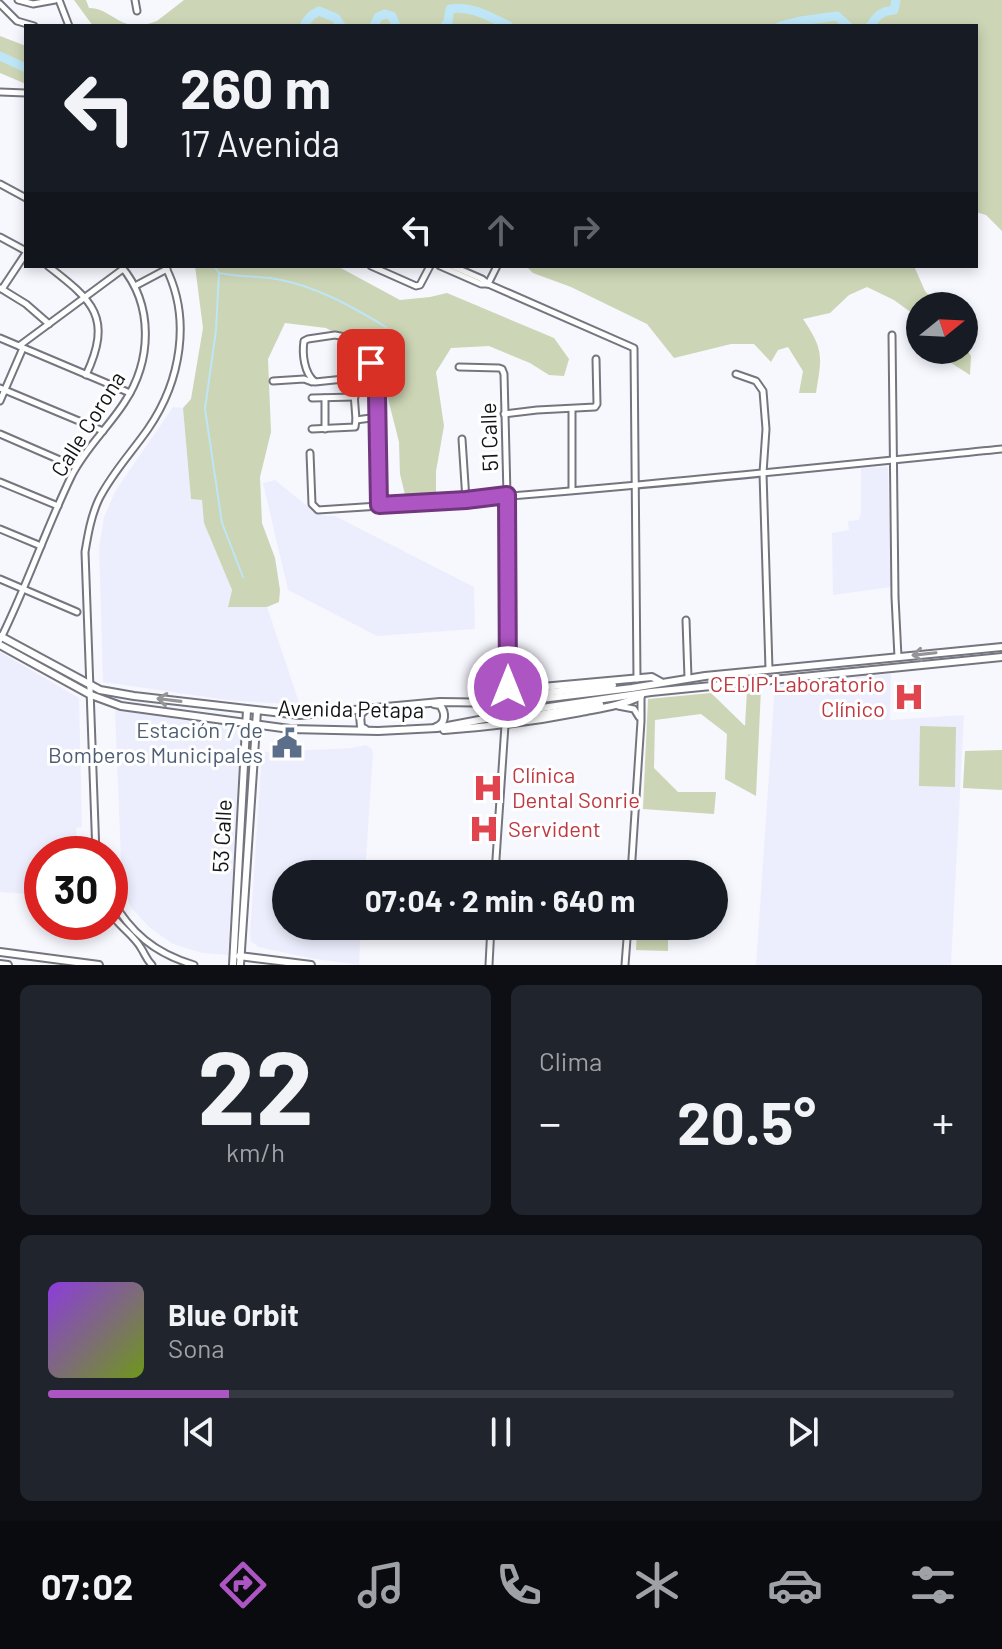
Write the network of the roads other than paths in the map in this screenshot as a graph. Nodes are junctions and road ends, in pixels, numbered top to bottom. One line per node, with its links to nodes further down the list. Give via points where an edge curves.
1 (18, 0): 2 (street)
2 (57, 0): 7 (street)
3 (135, 0): 5 (street)
4 (0, 4): 6 (street)
5 (137, 11)
6 (27, 24)
7 (68, 24)
8 (0, 92): 9 (street)
9 (24, 93)
10 (0, 184): 11 (street)
11 (24, 197)
12 (0, 237): 13 (street)
13 (24, 251)
14 (24, 255): 26 (street)
15 (50, 268): 27 (street)
16 (121, 268): 27 (street)
17 (123, 268): 25 (street, Calle Corona)
18 (166, 268): 25 (street); 82 (street, via 181,323 177,366 151,426 99,500 85,552)
19 (376, 268): 20 (street, via 416,286)
20 (429, 268)
21 (445, 268): 24 (street)
22 (457, 268): 24 (street)
23 (496, 268): 24 (street)
24 (488, 284): 61 (street, via 634,348)
25 (135, 286): 41 (street, Calle Corona, via 145,341)
26 (1, 288): 28 (street)
27 (85, 297): 28 (street); 35 (street, via 99,337)
28 (49, 324): 31 (street)
29 (892, 335): 57 (street)
30 (0, 338): 31 (street)
31 (21, 347): 35 (street); 40 (street)
32 (596, 359): 46 (street, via 597,406)
33 (459, 367): 47 (street, 51 Calle, via 502,369)
34 (736, 374): 59 (street, via 756,381 763,391)
35 (86, 375): 41 (street)
36 (373, 376): 37 (street); 39 (street, via 365,353 335,335 304,341 307,373); 48 (street)
37 (353, 379): 39 (street); 42 (street)
38 (273, 381): 39 (street)
39 (315, 382)
40 (2, 389): 45 (street); 52 (street)
41 (130, 393): 52 (street, Calle Corona)
42 (355, 397): 44 (street); 49 (street)
43 (312, 398): 44 (street)
44 (325, 398): 51 (street)
45 (0, 401)
46 (572, 409): 47 (street); 62 (street)
47 (504, 414): 63 (street, 51 Calle)
48 (378, 417): 49 (street); 65 (street)
49 (356, 420): 51 (street, via 355,427)
50 (312, 429): 51 (street)
51 (325, 429)
52 (103, 431): 58 (street, Calle Corona)
53 (0, 434): 58 (street)
54 (462, 439): 64 (street)
55 (1002, 449): 57 (street)
56 (310, 453): 65 (street, via 315,509)
57 (894, 460): 59 (street); 75 (street)
58 (76, 467): 66 (street, Calle Corona)
59 (763, 473): 61 (street); 78 (street)
60 (0, 482): 66 (street)
61 (635, 486): 62 (street); 80 (street)
62 (572, 490): 63 (street)
63 (507, 495): 64 (street); 83 (street, 51 Calle)
64 (466, 500): 65 (street)
65 (379, 505)
66 (58, 506): 68 (street, Calle Corona)
67 (0, 529): 68 (street)
68 (41, 546): 70 (street, Calle Corona)
69 (0, 579): 70 (street)
70 (23, 589): 71 (street); 73 (street, Calle Corona)
71 (77, 612)
72 (686, 620): 79 (street)
73 (0, 640): 82 (main road, Avenida Petapa); 85 (main road, Avenida Petapa)
74 (1002, 647): 75 (main road, Avenida Petapa, one-way to 75)
75 (898, 657): 77 (main road); 78 (main road, Avenida Petapa)
76 (1002, 657): 77 (main road, Avenida Petapa)
77 (898, 668): 84 (main road, Avenida Petapa)
78 (769, 669): 79 (main road, Avenida Petapa)
79 (688, 678): 81 (main road, Avenida Petapa)
80 (637, 679): 81 (main road); 83 (main road)
81 (661, 682): 87 (main road, Avenida Petapa); 88 (main road, via 542,692)
82 (91, 686): 85 (street); 92 (main road, Avenida Petapa, one-way to 82)
83 (508, 692): 87 (main road)
84 (651, 692): 86 (main road); 99 (main road, Avenida Petapa)
85 (91, 695): 96 (main road, Avenida Petapa, via 121,706); 102 (street)
86 (641, 696): 90 (main road); 94 (main road, via 521,718); 95 (street)
87 (487, 701): 89 (main road, Avenida Petapa)
88 (512, 701)
89 (422, 703): 91 (main road, Avenida Petapa); 100 (main road, via 440,705 444,714 442,724)
90 (612, 705): 95 (street, via 634,709); 98 (main road)
91 (366, 709): 93 (main road, Avenida Petapa, via 295,715); 101 (main road, via 359,721)
92 (247, 710): 93 (main road, Avenida Petapa); 96 (main road, 53 Calle)
93 (257, 711): 97 (main road, 53 Calle)
94 (514, 715)
95 (641, 721): 104 (street)
96 (246, 724): 97 (main road, Avenida Petapa); 112 (main road, 53 Calle)
97 (255, 725): 101 (main road, Avenida Petapa); 106 (main road, 53 Calle)
98 (505, 725): 99 (main road); 103 (street)
99 (437, 728): 100 (main road, Avenida Petapa)
100 (425, 729): 101 (main road, Avenida Petapa)
101 (368, 731)
102 (95, 836)
103 (496, 860)
104 (632, 860)
105 (128, 925): 117 (street, via 149,944)
106 (243, 928): 111 (main road, via 246,950); 112 (main road, 53 Calle)
107 (128, 934): 116 (street)
108 (490, 940): 119 (street)
109 (627, 940): 120 (street)
110 (0, 952): 115 (main road)
111 (257, 957): 112 (main road); 118 (main road)
112 (237, 962)
113 (0, 964): 114 (main road)
114 (8, 965)
115 (99, 965)
116 (152, 965)
117 (194, 965)
118 (311, 965)
119 (489, 965)
120 (625, 965)

